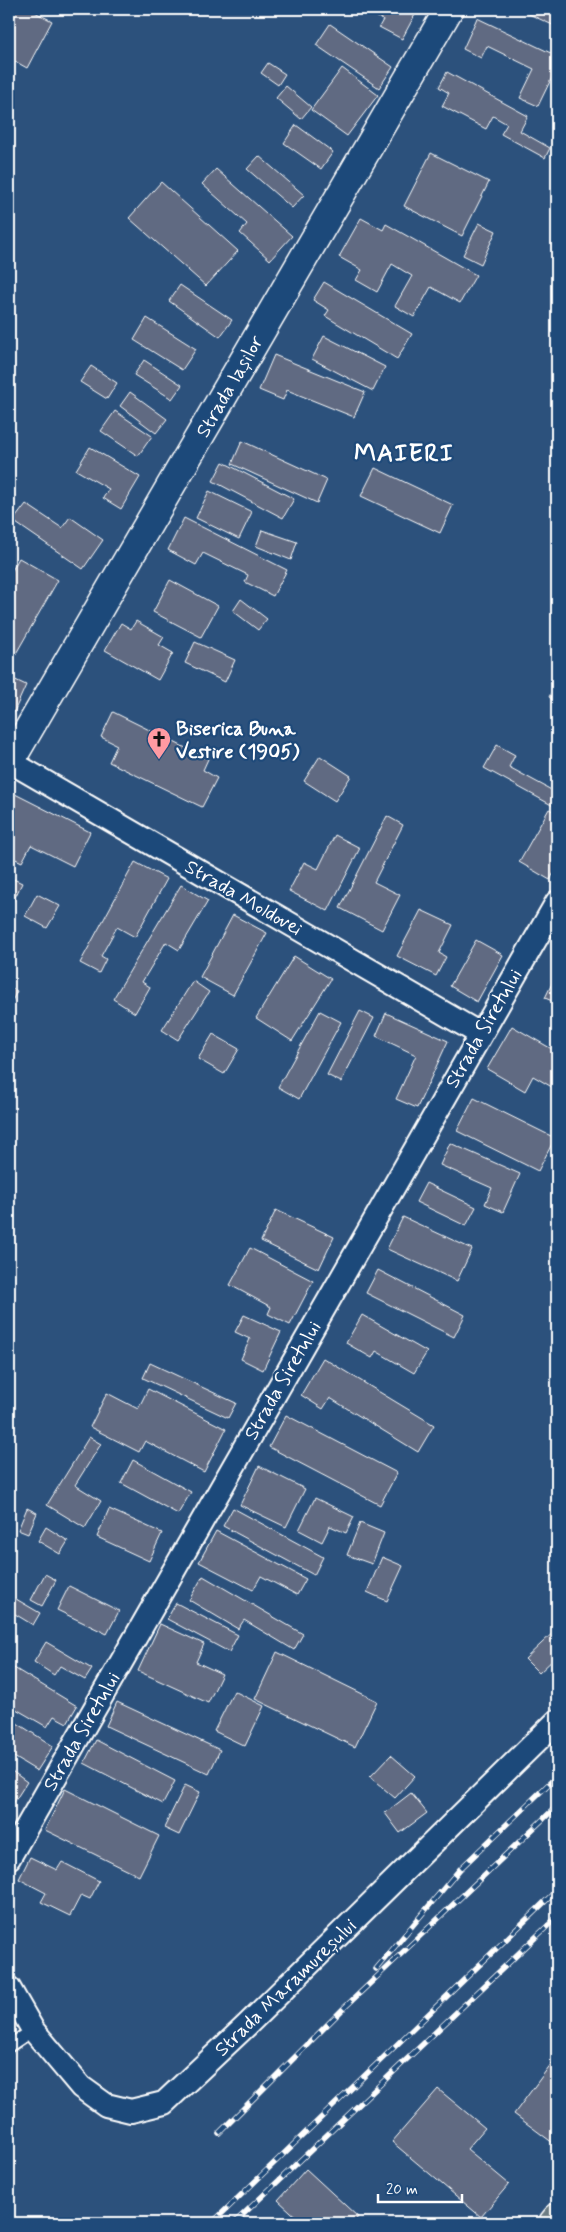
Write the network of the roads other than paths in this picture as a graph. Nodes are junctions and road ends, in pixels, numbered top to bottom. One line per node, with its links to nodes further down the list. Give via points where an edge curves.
1 (449, 9): 2 (street, Strada Iașilor)
2 (9, 762): 4 (street, Strada Moldovei)
3 (557, 902): 4 (street, Strada Siretului)
4 (480, 1034): 6 (street, Strada Siretului)
5 (557, 1721): 8 (street, Strada Maramureșului, via 164,2103 131,2111 106,2106 81,2087)
6 (9, 1858)
7 (9, 1988): 8 (street, Strada Maramureșului)
8 (33, 2030): 9 (lane)
9 (9, 2046)
10 (557, 2218): 11 (main road)
11 (553, 2223)

